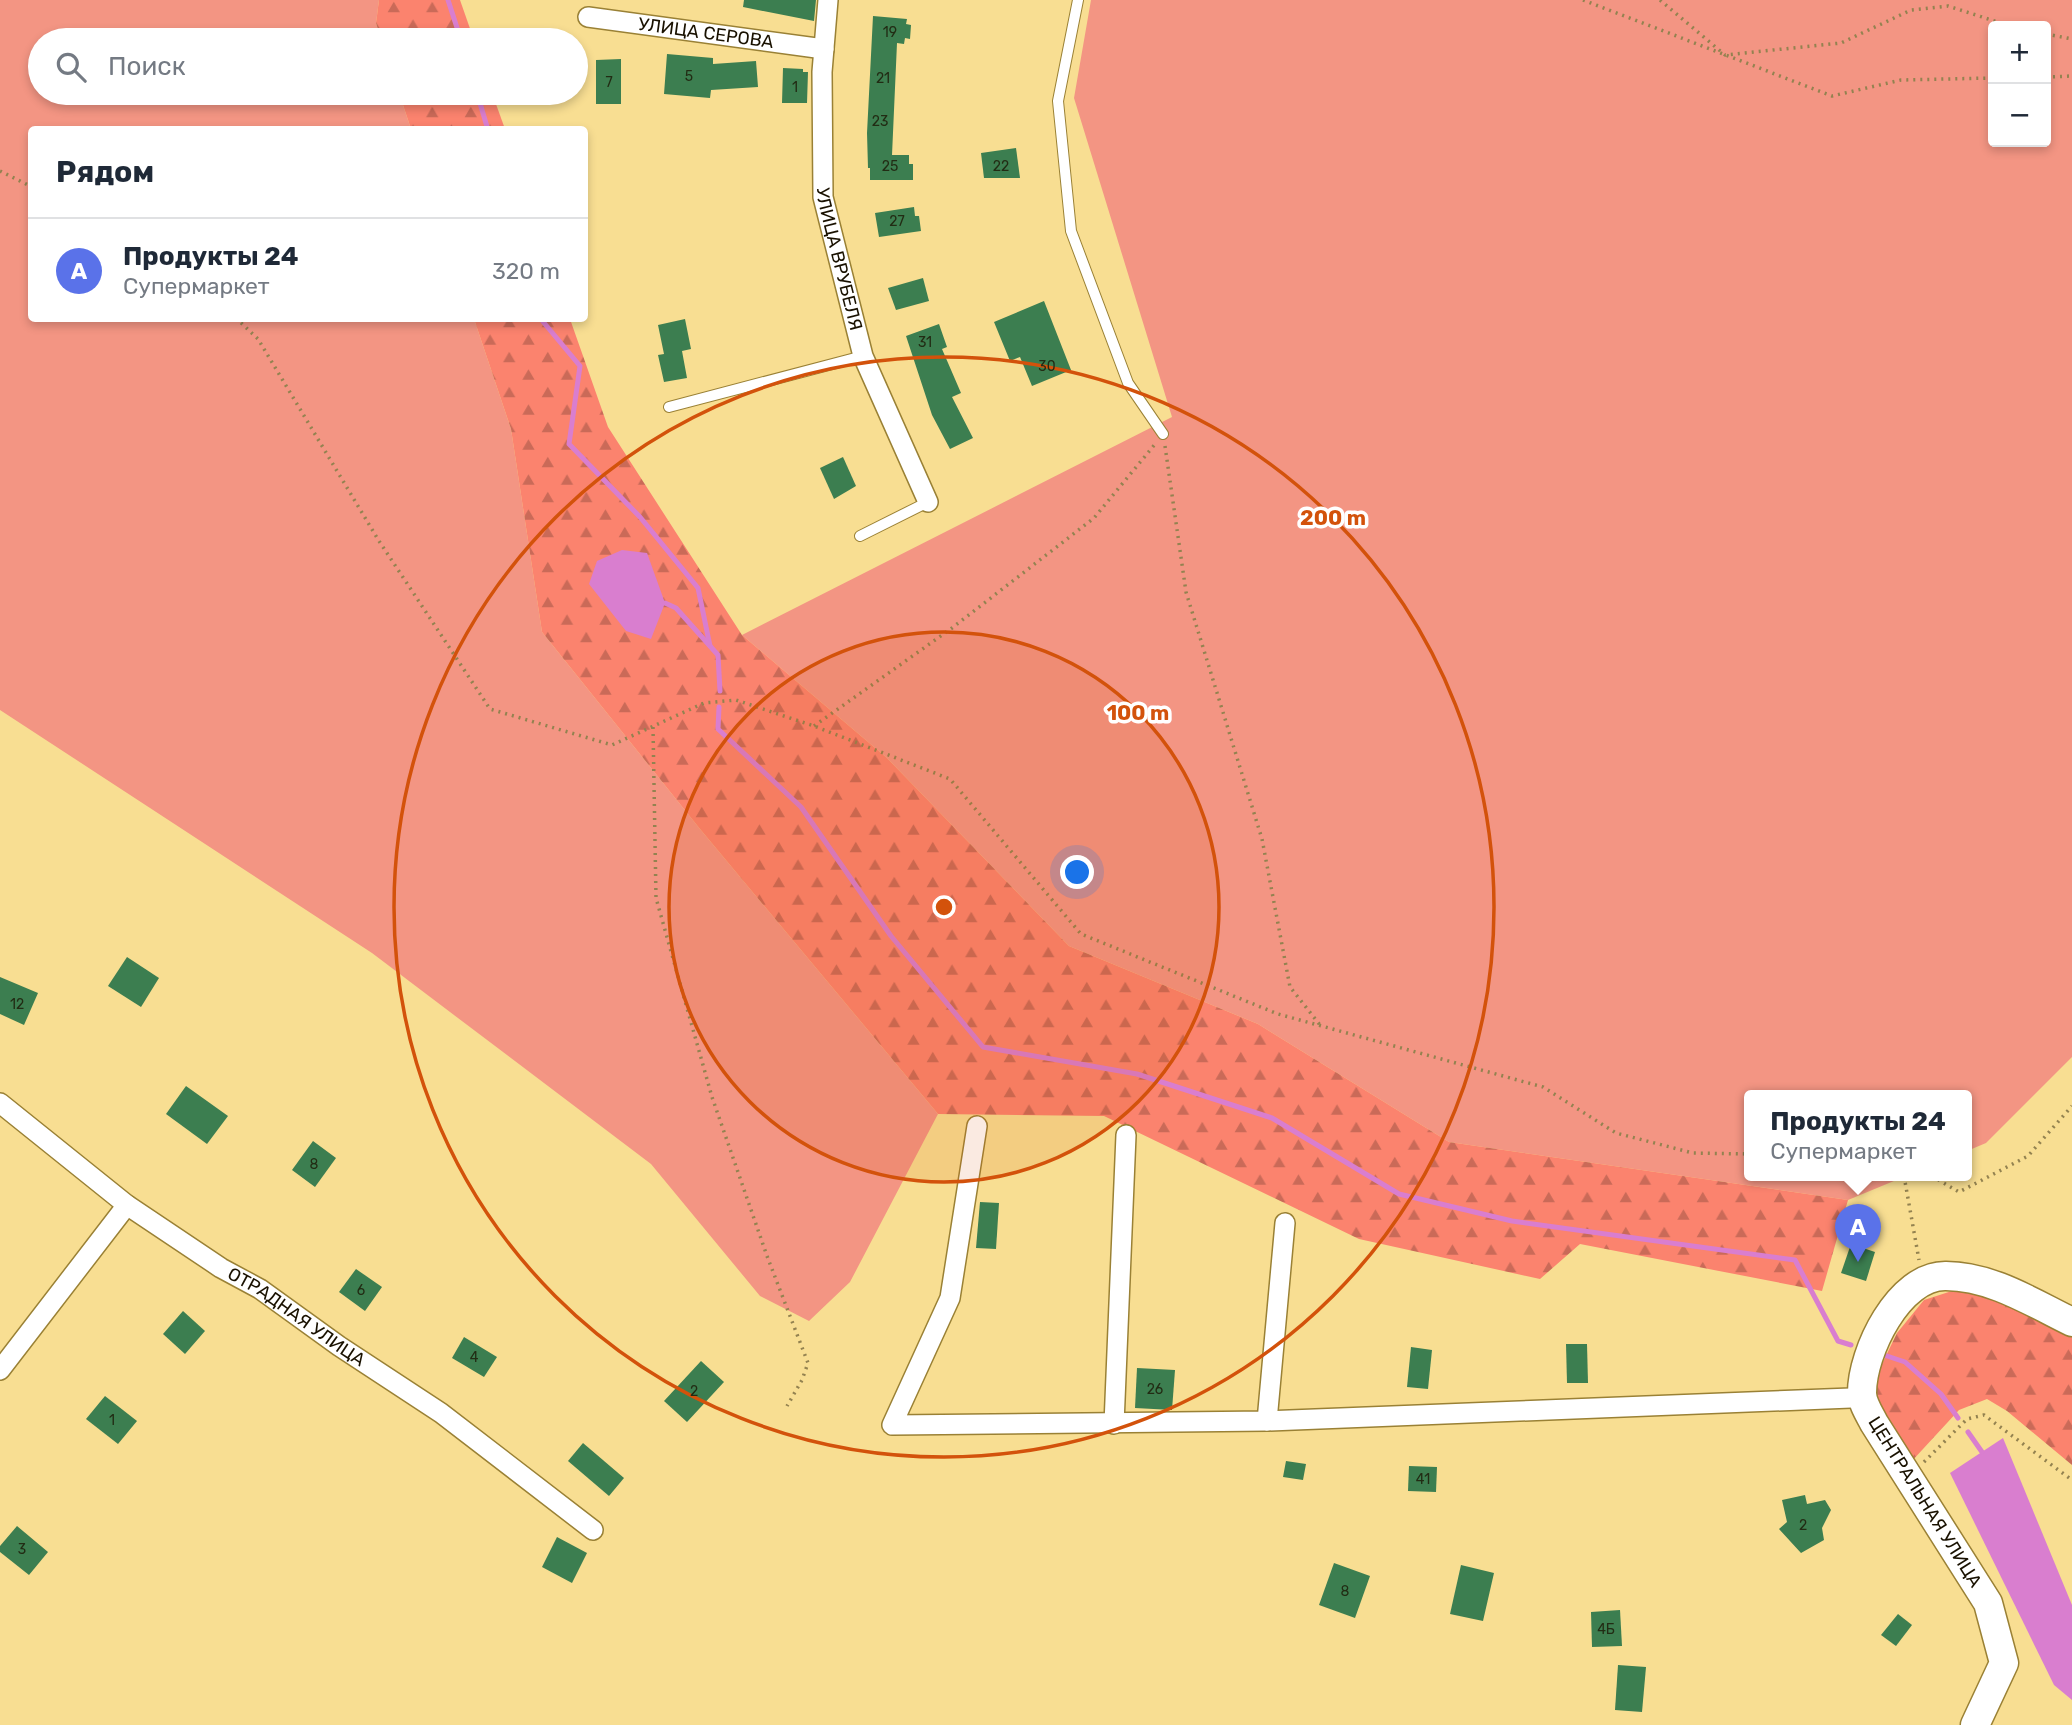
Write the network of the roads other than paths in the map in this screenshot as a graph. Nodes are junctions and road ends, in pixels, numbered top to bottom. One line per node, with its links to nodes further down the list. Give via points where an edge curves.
1 (828, 0): 4 (street, УЛИЦА ВРУБЕЛЯ)
2 (1078, 0): 7 (lane, via 1058,101 1072,230 1128,383)
3 (587, 17): 4 (street, УЛИЦА СЕРОВА)
4 (824, 49): 5 (street, УЛИЦА ВРУБЕЛЯ, via 823,197)
5 (863, 356): 6 (lane); 8 (street, УЛИЦА ВРУБЕЛЯ)
6 (668, 407)
7 (1163, 434)
8 (928, 502): 9 (lane)
9 (860, 536)
10 (0, 1103): 13 (street, ОТРАДНАЯ УЛИЦА)
11 (977, 1126): 19 (street, via 950,1298 892,1425)
12 (1126, 1135): 19 (street)
13 (127, 1205): 16 (street); 20 (street, ОТРАДНАЯ УЛИЦА, via 260,1289 440,1413)
14 (1285, 1223): 18 (street)
15 (2072, 1322): 17 (street, ЦЕНТРАЛЬНАЯ УЛИЦА, via 1987,1282 1943,1275 1923,1281 1894,1306 1878,1332 1867,1360)
16 (0, 1370)
17 (1862, 1396): 18 (street); 21 (street, ЦЕНТРАЛЬНАЯ УЛИЦА, via 1874,1423 1988,1603 2004,1663)
18 (1266, 1421): 19 (street)
19 (1114, 1424)
20 (593, 1530)
21 (1975, 1725)

